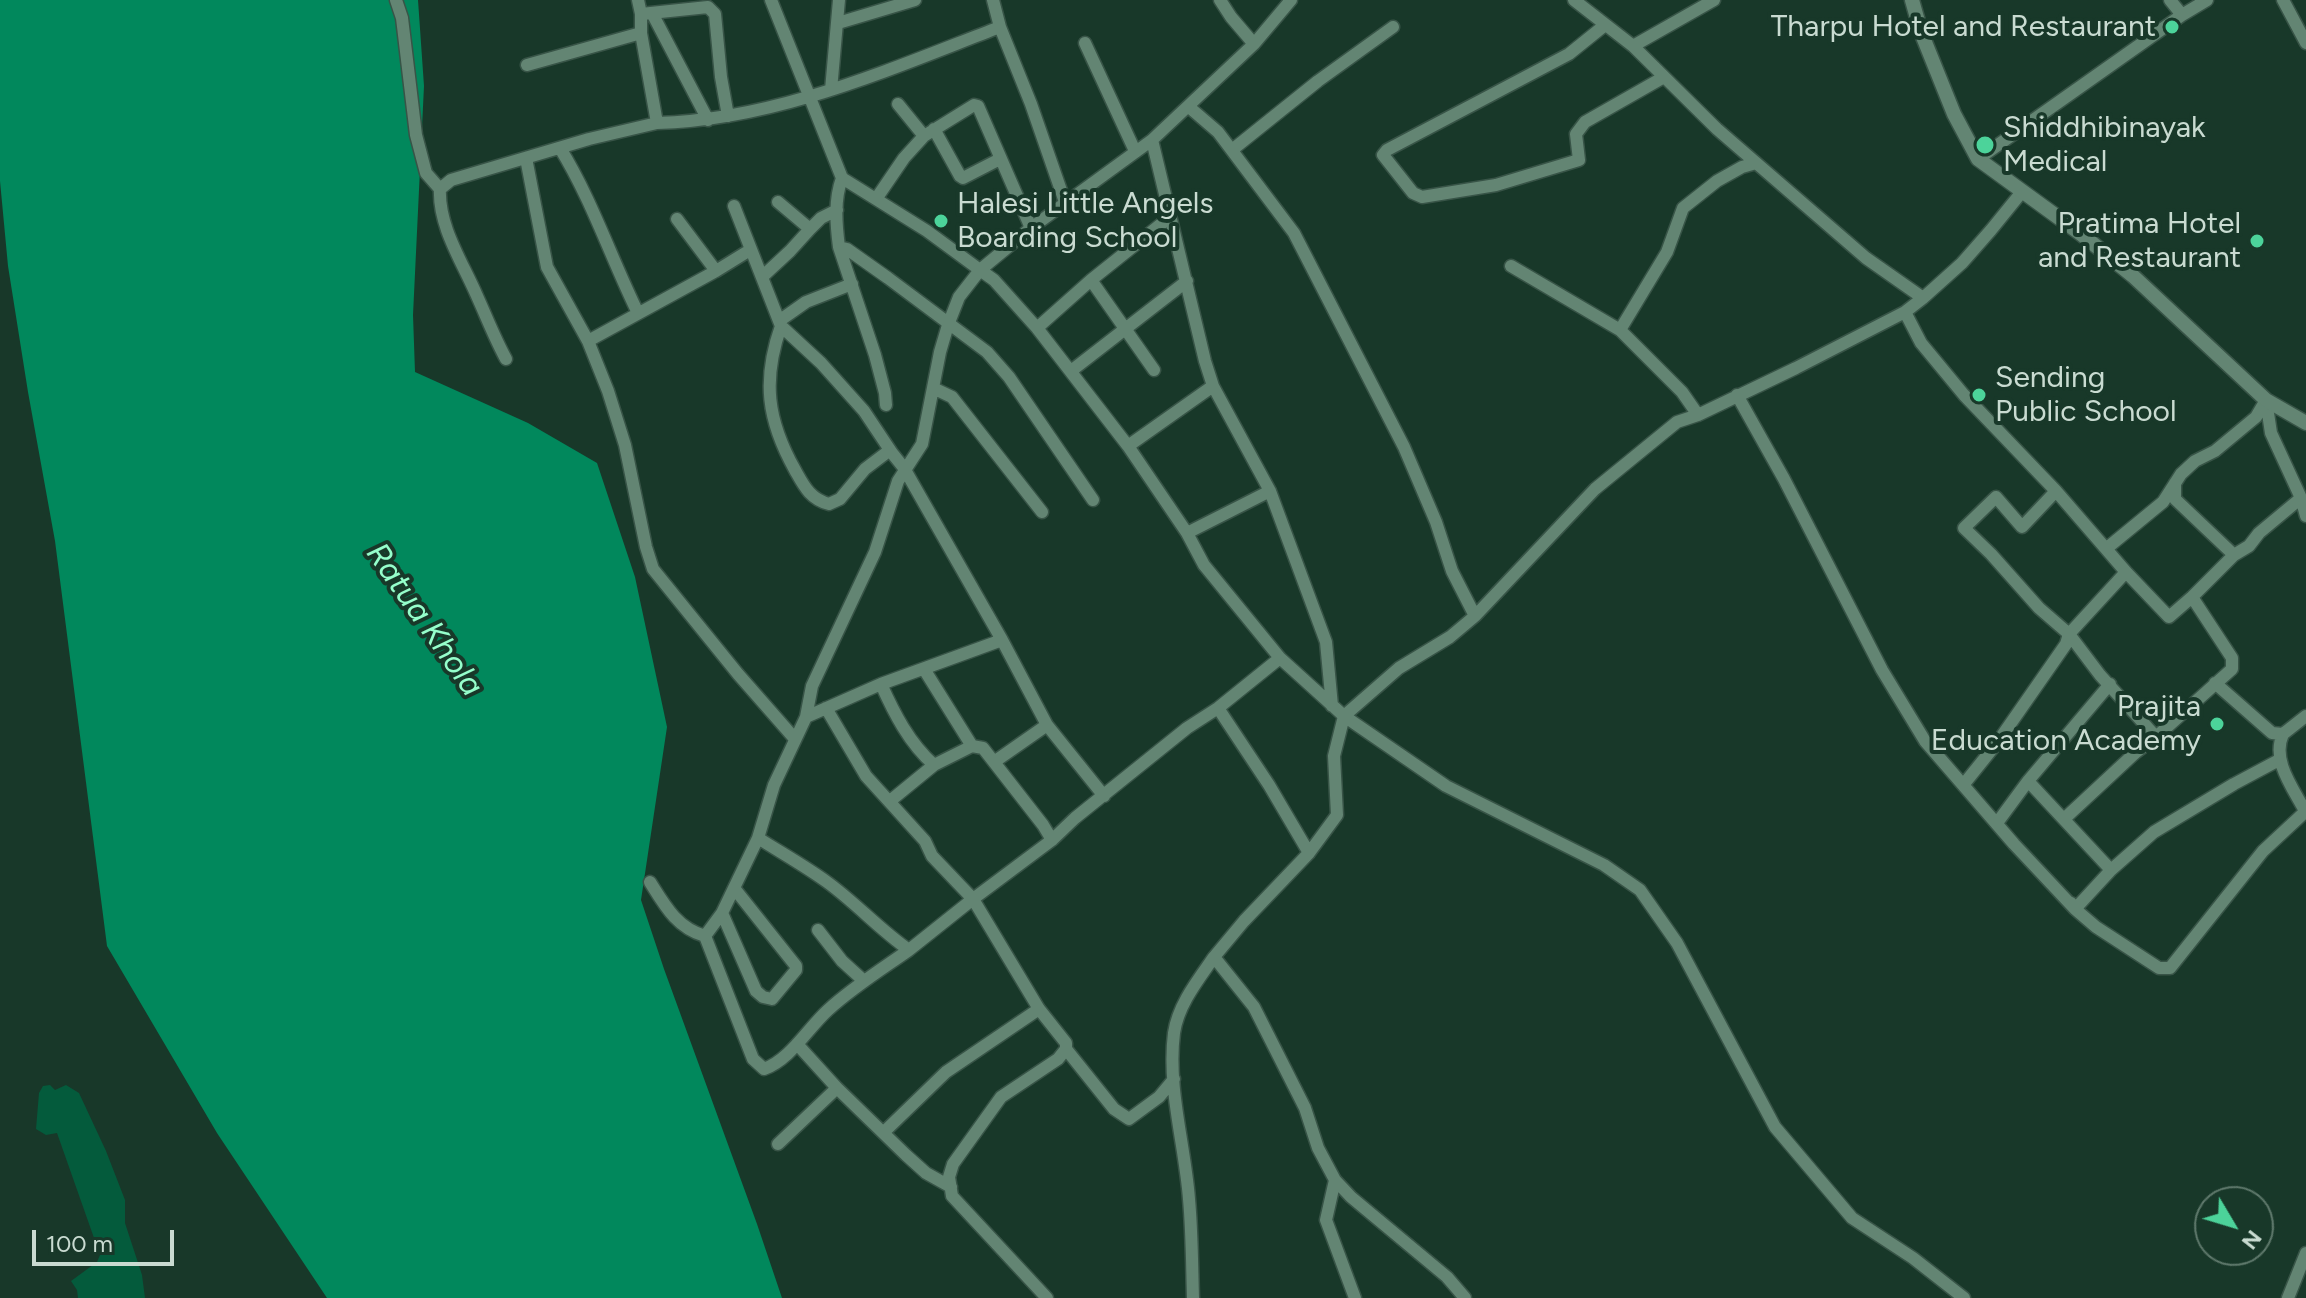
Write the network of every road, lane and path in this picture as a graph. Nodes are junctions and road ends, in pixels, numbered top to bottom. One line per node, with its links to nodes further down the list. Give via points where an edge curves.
1 (396, 0): 45 (street, via 416,135 426,173)
2 (638, 0): 15 (street)
3 (771, 0): 29 (street)
4 (839, 0): 17 (street)
5 (915, 0): 17 (street)
6 (993, 0): 19 (street)
7 (1220, 0): 24 (street)
8 (1291, 0): 24 (street)
9 (1574, 0): 18 (street)
10 (1714, 0): 25 (street)
11 (1912, 0): 42 (street, via 1954,114)
12 (2170, 0): 16 (street)
13 (2207, 0): 16 (street)
14 (2283, 0): 23 (street)
15 (647, 14): 21 (street); 32 (street, via 708,7 715,14); 33 (street)
16 (2182, 15): 42 (street)
17 (838, 23): 28 (street)
18 (1605, 25): 25 (street); 27 (street, via 1569,54 1383,155 1422,197 1496,185 1579,160 1576,134 1585,122)
19 (1000, 27): 28 (street); 49 (street)
20 (1393, 27): 38 (street)
21 (641, 33): 26 (street); 34 (street)
22 (1085, 43): 39 (street)
23 (2306, 43)
24 (1254, 44): 31 (street)
25 (1633, 46): 27 (street)
26 (527, 65)
27 (1664, 77): 43 (street)
28 (831, 90): 29 (street)
29 (811, 95): 32 (street); 44 (street)
30 (898, 104): 35 (street)
31 (1189, 107): 36 (street); 38 (street)
32 (728, 116): 33 (street)
33 (708, 120): 34 (street)
34 (657, 123): 37 (street)
35 (929, 132): 41 (street, via 963,178); 41 (street, via 978,106); 47 (street)
36 (1152, 140): 39 (street); 52 (street)
37 (560, 148): 40 (street); 67 (street, via 586,193)
38 (1232, 150): 99 (street, via 1294,233 1404,447)
39 (1135, 151): 49 (street)
40 (526, 158): 45 (street, via 451,180); 73 (street, via 547,267)
41 (1000, 159): 54 (street)
42 (1978, 159): 46 (street)
43 (1756, 163): 65 (street, via 1866,258); 72 (street, via 1717,181 1683,208 1667,252)
44 (842, 178): 47 (street); 51 (street)
45 (440, 189): 74 (street, via 447,230)
46 (2021, 193): 65 (street, via 1962,263); 80 (street, via 2133,276)
47 (876, 199): 59 (street)
48 (778, 202): 55 (street)
49 (1065, 202): 54 (street)
50 (734, 206): 57 (street)
51 (837, 210): 55 (street); 56 (street)
52 (1170, 217): 62 (street); 63 (street)
53 (677, 219): 60 (street)
54 (1031, 228): 59 (street)
55 (810, 229): 61 (street)
56 (839, 247): 64 (street); 69 (street)
57 (750, 250): 60 (street); 61 (street)
58 (1511, 266): 72 (street)
59 (980, 270): 69 (street, via 959,297); 71 (street)
60 (716, 271): 67 (street)
61 (762, 277): 68 (street)
62 (1091, 280): 70 (street); 71 (street)
63 (1187, 281): 70 (street); 77 (street)
64 (852, 284): 68 (street, via 806,302); 81 (street)
65 (1923, 298): 66 (street)
66 (1905, 312): 79 (street); 89 (street, via 1921,343 1964,395)
67 (638, 313): 73 (street)
68 (780, 323): 85 (street, via 849,393); 85 (street, via 769,390 773,421 807,492 829,504 840,499)
69 (948, 325): 78 (street); 91 (street, via 987,352 1009,377)
70 (1125, 327): 75 (street); 76 (street)
71 (1037, 328): 76 (street)
72 (1620, 330): 82 (street)
73 (588, 341): 116 (street, via 625,445 653,569)
74 (506, 359)
75 (1154, 370)
76 (1071, 371): 84 (street)
77 (1213, 386): 84 (street); 88 (street)
78 (933, 388): 86 (street, via 922,444); 92 (street, via 952,397)
79 (1737, 395): 82 (street); 122 (street, via 1882,670 1925,741)
80 (2266, 400): 83 (street); 87 (street, via 2256,417); 90 (street, via 2271,433)
81 (886, 405)
82 (1698, 415): 99 (street, via 1677,422 1595,489)
83 (2306, 423)
84 (1128, 446): 94 (street)
85 (890, 450): 86 (street)
86 (904, 468): 101 (street); 112 (street, via 875,552 812,686)
87 (2175, 482): 95 (street, via 2163,502); 96 (street, via 2175,499)
88 (1270, 491): 94 (street); 107 (street, via 1326,642)
89 (2056, 491): 95 (street); 100 (street, via 2022,527 1996,497 1964,528)
90 (2301, 498): 93 (street); 96 (street)
91 (1093, 500)
92 (1042, 512)
93 (2306, 516)
94 (1187, 533): 102 (street, via 1204,565)
95 (2107, 548): 97 (street)
96 (2234, 555): 98 (street)
97 (2126, 572): 98 (street, via 2169,617); 100 (street)
98 (2192, 597): 104 (street, via 2234,664)
99 (1475, 616): 110 (street, via 1399,668)
100 (2069, 634): 106 (street); 122 (street)
101 (1002, 640): 103 (street); 113 (street)
102 (1280, 658): 107 (street); 109 (street)
103 (924, 669): 105 (street); 117 (street)
104 (2215, 683): 114 (street, via 2272,733); 115 (street)
105 (881, 684): 108 (street); 120 (street, via 911,739)
106 (2110, 684): 115 (street); 121 (street)
107 (1332, 706): 110 (street)
108 (826, 708): 112 (street); 124 (street, via 866,776)
109 (1218, 708): 123 (street); 130 (street)
110 (1344, 716): 130 (street, via 1334,756 1337,815); 157 (street, via 1446,786 1604,865 1640,890 1677,943 1775,1127 1852,1218)
111 (2306, 716): 114 (street)
112 (806, 717): 116 (street)
113 (1047, 725): 119 (street); 123 (street)
114 (2283, 734): 118 (street)
115 (2156, 737): 126 (street)
116 (795, 739): 128 (street)
117 (972, 746): 119 (street, via 983,748); 120 (street)
118 (2279, 760): 125 (street); 131 (street, via 2154,832)
119 (994, 762): 129 (street)
120 (934, 765): 124 (street)
121 (2028, 781): 126 (street); 127 (street)
122 (1964, 784): 127 (street)
123 (1104, 796): 129 (street)
124 (890, 801): 135 (street)
125 (2306, 811): 136 (street, via 2263,851 2170,968 2159,968)
126 (2064, 819): 131 (street)
127 (1997, 823): 136 (street)
128 (758, 838): 133 (street); 140 (street, via 827,882)
129 (1052, 840): 135 (street)
130 (1309, 853): 141 (street)
131 (2111, 870): 136 (street)
132 (650, 882): 139 (street, via 681,924)
133 (734, 888): 137 (street); 137 (street, via 796,966 772,999 756,991)
134 (2067, 898): 136 (street)
135 (973, 899): 140 (street); 143 (street)
136 (2075, 909)
137 (722, 913): 139 (street)
138 (818, 930): 142 (street)
139 (705, 936): 144 (street, via 753,1059 764,1069)
140 (909, 950): 142 (street)
141 (1214, 957): 146 (street, via 1196,981 1174,1032); 150 (street, via 1254,1007)
142 (864, 981): 144 (street, via 827,1010)
143 (1039, 1009): 145 (street); 148 (street, via 946,1072)
144 (797, 1044): 147 (street)
145 (1066, 1049): 146 (street, via 1114,1109 1129,1119); 151 (street, via 1001,1097 953,1164)
146 (1174, 1079): 154 (street, via 1189,1199)
147 (837, 1088): 148 (street); 149 (street)
148 (884, 1132): 151 (street, via 926,1173)
149 (778, 1144)
150 (1335, 1180): 155 (street, via 1326,1220); 156 (street)
151 (951, 1187): 153 (street, via 952,1196)
152 (2306, 1253): 158 (street)
153 (1047, 1298)
154 (1193, 1298)
155 (1355, 1298)
156 (1465, 1298)
157 (1964, 1298)
158 (2288, 1298)

